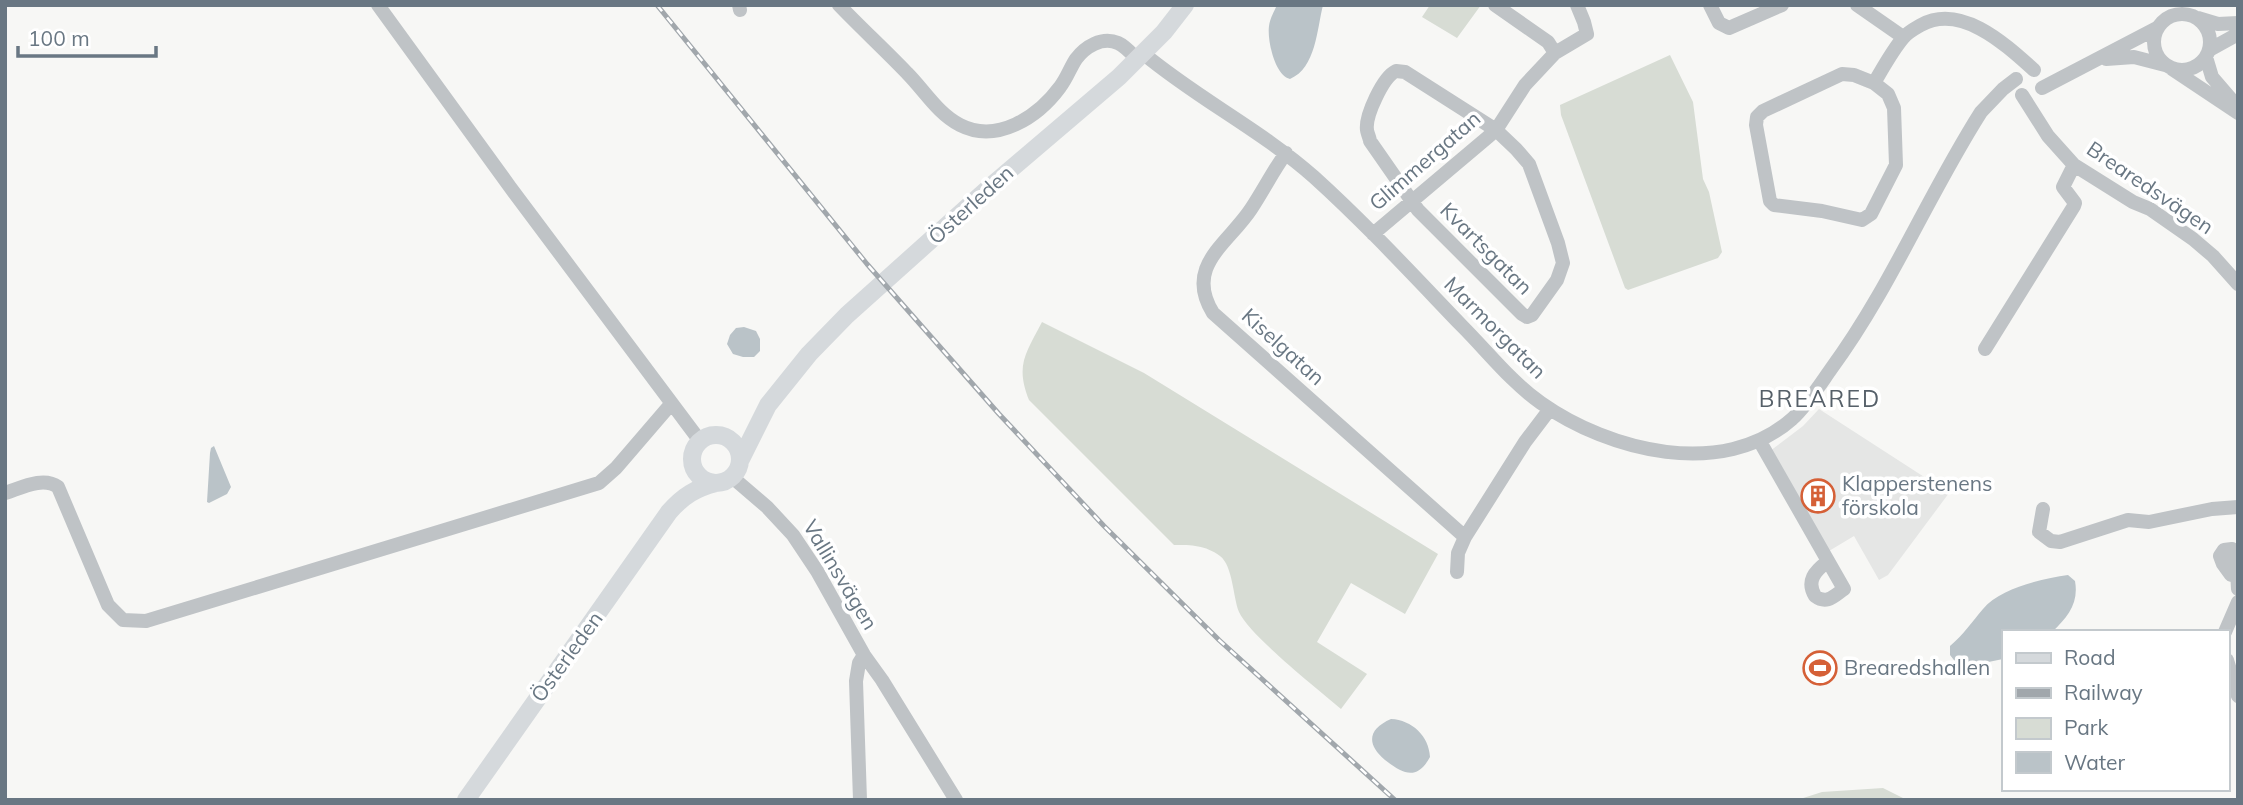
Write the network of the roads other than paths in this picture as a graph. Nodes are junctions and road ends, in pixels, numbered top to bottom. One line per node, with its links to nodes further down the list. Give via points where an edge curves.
1 (378, 5): 35 (street)
2 (839, 5): 19 (street, Marmorgatan, via 948,118 973,129 1006,129 1026,119 1060,88 1079,55 1098,42 1118,43)
3 (1185, 5): 19 (main road, Österleden)
4 (1495, 5): 17 (street, via 1548,42)
5 (1577, 5): 17 (street, Glimmergatan, via 1587,34)
6 (1710, 5): 7 (street, via 1718,23 1729,28)
7 (1782, 5)
8 (1857, 5): 15 (street)
9 (2159, 5): 13 (street)
10 (2181, 5): 11 (street)
11 (2195, 17): 12 (street, via 2218,24); 13 (street, via 2175,14); 18 (street, via 2208,30)
12 (2238, 23)
13 (2158, 26): 20 (street); 21 (street, via 2154,50)
14 (2238, 33): 18 (street)
15 (1903, 37): 16 (street, via 1925,23 1955,18); 23 (street)
16 (2011, 51): 22 (street); 24 (street)
17 (1556, 53): 28 (street, Glimmergatan, via 1525,85)
18 (2208, 53): 21 (street, via 2189,69); 25 (street, via 2212,78)
19 (1141, 57): 29 (street, Marmorgatan); 37 (main road, Österleden, via 847,315 808,354)
20 (2091, 62): 21 (street, via 2134,57); 22 (street)
21 (2168, 66): 26 (street)
22 (2039, 81): 24 (street, via 2031,97); 24 (street, via 2024,70); 27 (street)
23 (1874, 83): 23 (street, via 1892,102 1897,159 1871,214 1862,220 1774,205 1756,125 1760,114 1842,74)
24 (2018, 86): 27 (street, Brearedsvägen); 39 (street, Marmorgatan, via 1997,96 1968,131 1853,339 1800,411)
25 (2238, 107)
26 (2238, 113)
27 (2041, 124): 30 (street, Brearedsvägen)
28 (1496, 130): 31 (street, Glimmergatan); 31 (street, via 1405,72 1391,73 1373,106 1367,131); 31 (street, Kvartsgatan, via 1529,164 1563,259 1557,280 1532,315 1522,314)
29 (1286, 153): 32 (street, Marmorgatan); 46 (street, Kiselgatan, via 1250,211 1207,265 1203,279 1206,302)
30 (2074, 165): 33 (street, Brearedsvägen, via 2183,232 2213,256); 34 (street, via 2063,187 2074,206)
31 (1412, 202): 32 (street, Glimmergatan)
32 (1373, 234): 36 (street, Marmorgatan, via 1515,382)
33 (2238, 285)
34 (1985, 349)
35 (671, 404): 40 (street); 42 (street, via 599,484 146,621 122,620 108,606 58,487 44,482)
36 (1550, 409): 39 (street, Marmorgatan, via 1596,433 1654,450 1704,453); 46 (street)
37 (765, 411): 38 (main road, Österleden, via 746,428); 41 (main road, Österleden)
38 (718, 435): 40 (main road, Österleden, via 708,436); 41 (main road, via 736,446)
39 (1759, 440): 47 (street)
40 (697, 447): 41 (main road, via 692,460 704,480); 45 (main road, Österleden)
41 (729, 474): 45 (main road, Österleden, via 680,499); 51 (street, Vallinsvägen, via 793,535)
42 (5, 493)
43 (2238, 507): 44 (street, via 2149,522 2128,520 2060,542 2039,532)
44 (2043, 509)
45 (667, 514): 54 (main road, Österleden)
46 (1465, 537): 48 (street)
47 (1827, 562): 47 (street, via 1844,589 1825,600 1815,596 1811,586 1814,574)
48 (1457, 572)
49 (2238, 602): 50 (street)
50 (2226, 630)
51 (864, 655): 55 (street, Vallinsvägen, via 856,681); 56 (street)
52 (2229, 669): 53 (street)
53 (2238, 696)
54 (466, 800)
55 (860, 800)
56 (956, 800)

